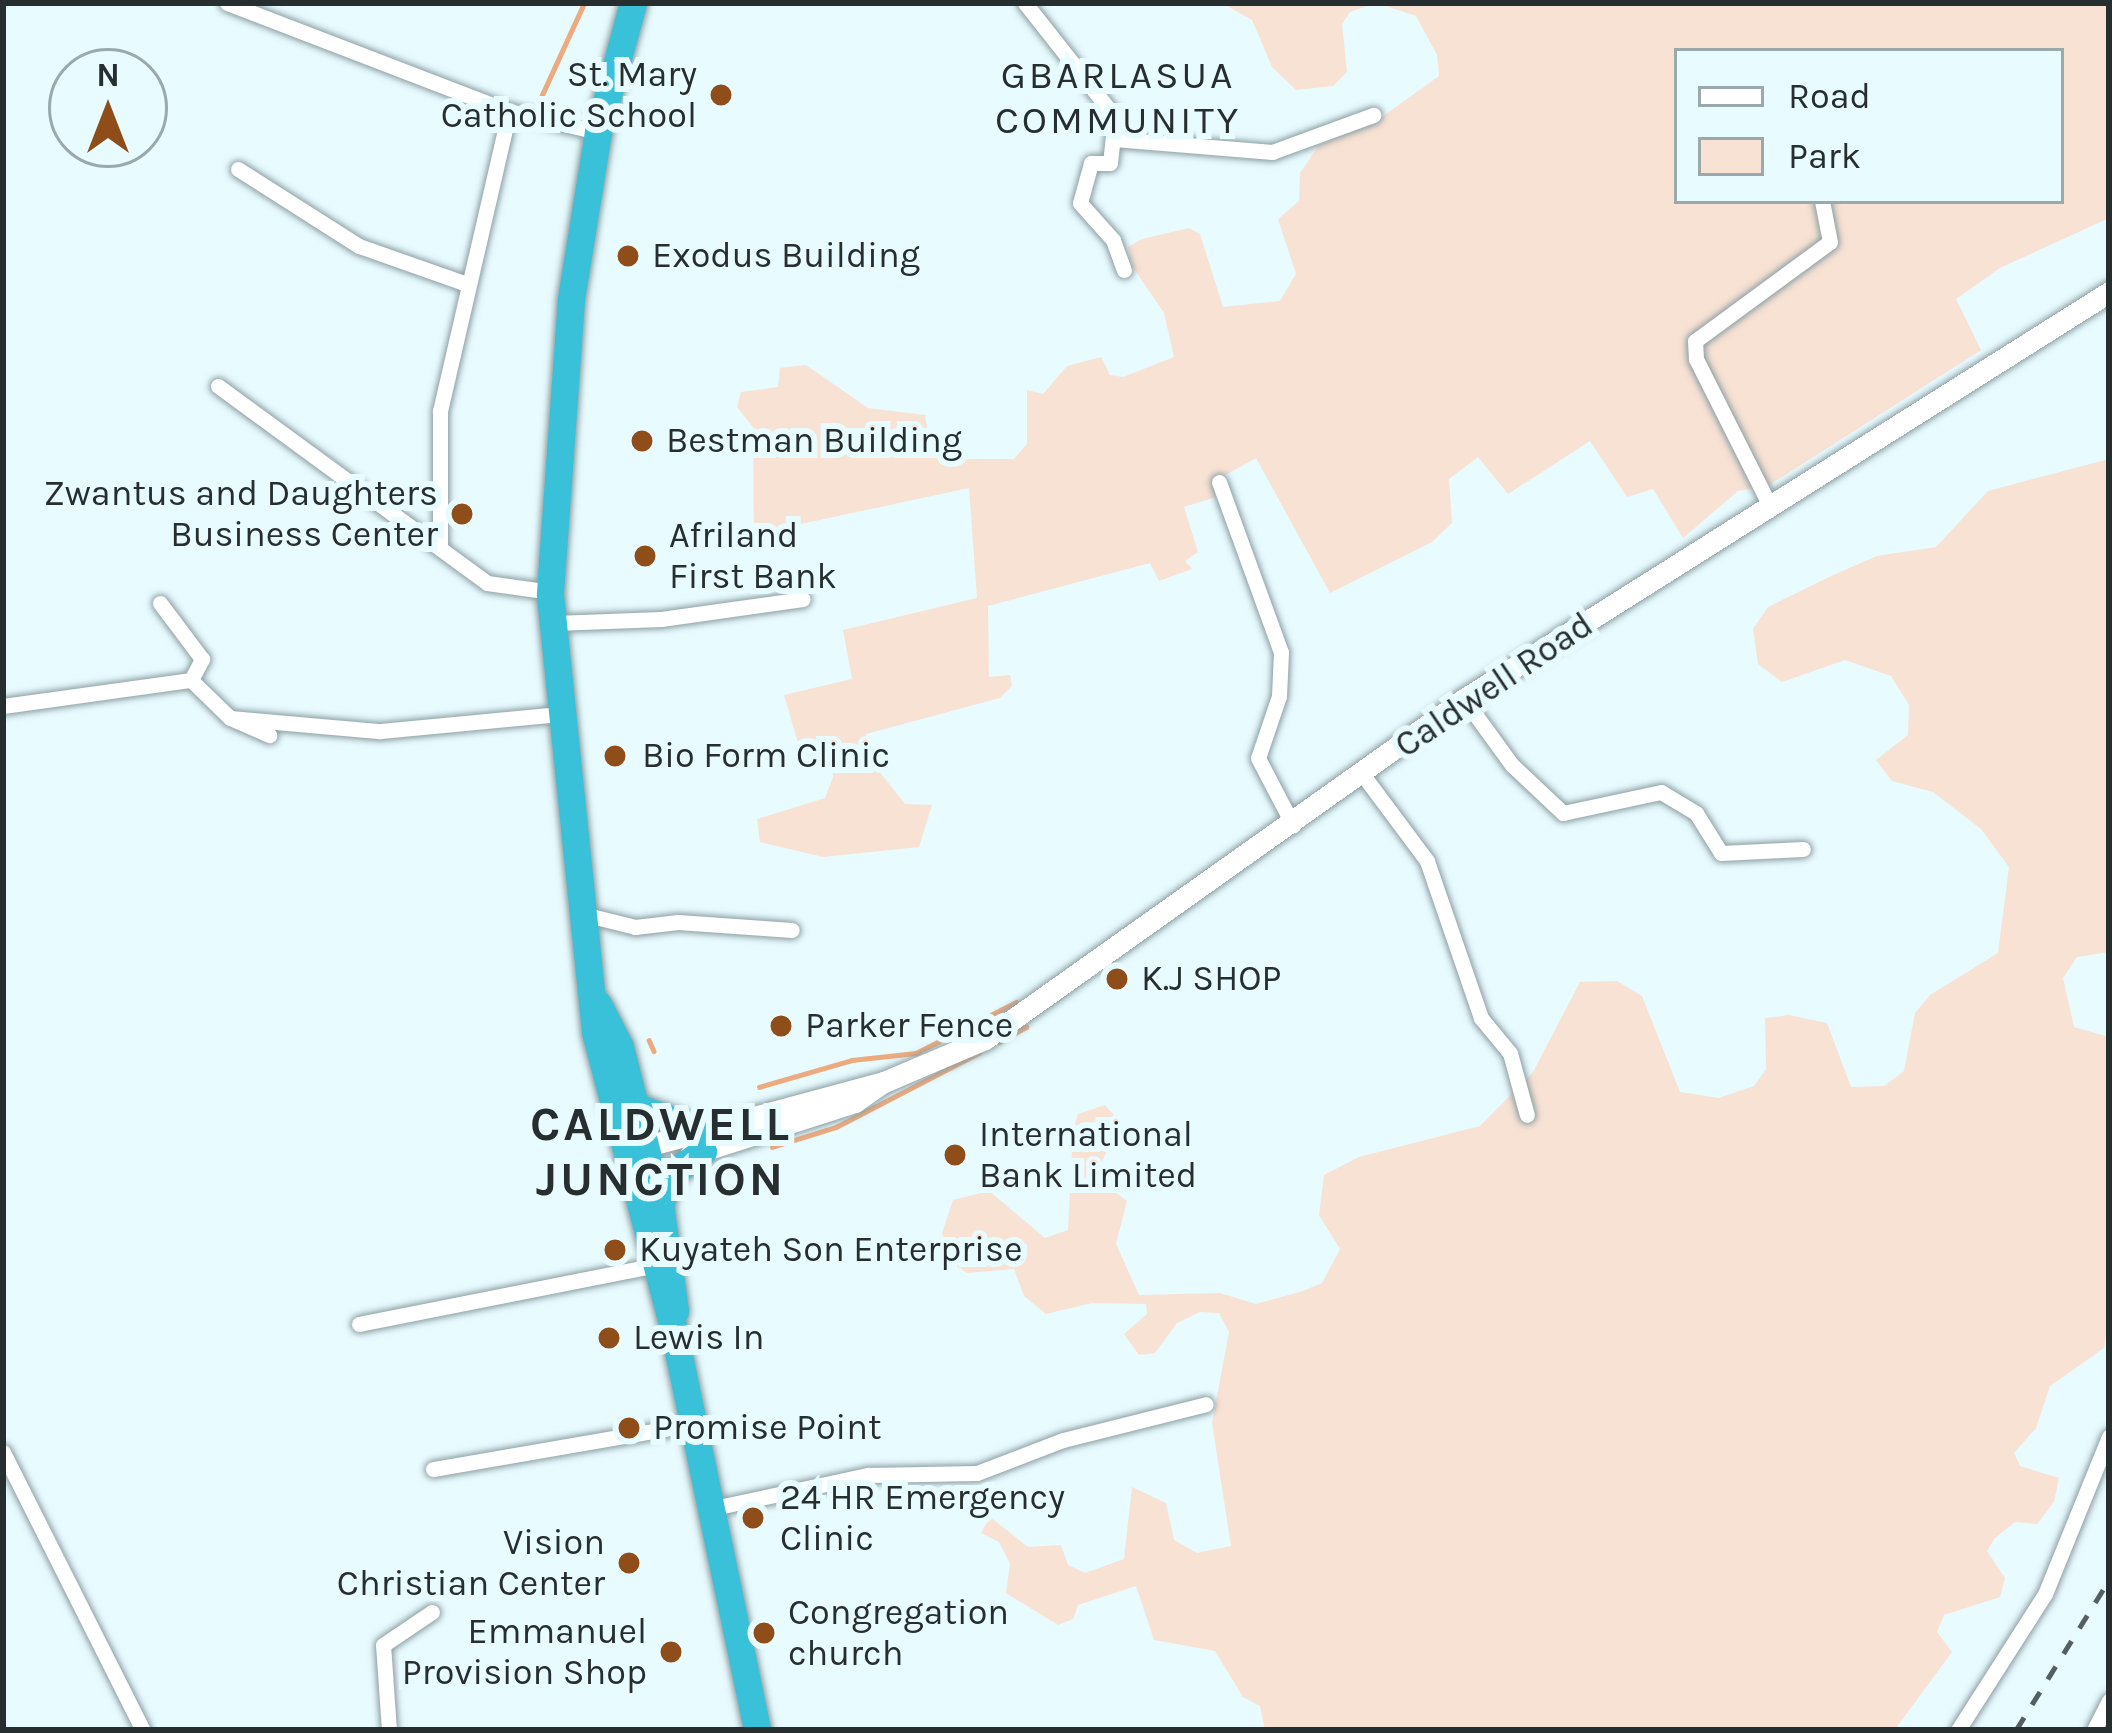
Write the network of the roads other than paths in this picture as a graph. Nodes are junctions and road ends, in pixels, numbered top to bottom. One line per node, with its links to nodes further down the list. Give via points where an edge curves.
1 (227, 3): 4 (street)
2 (633, 3): 6 (highway)
3 (1025, 3): 7 (street, via 1106,101)
4 (509, 111): 6 (street); 11 (street)
5 (1373, 115): 7 (street, via 1272,152)
6 (598, 132): 17 (highway, via 558,389)
7 (1114, 139): 10 (street, via 1110,163 1091,164 1080,203 1113,240)
8 (238, 169): 11 (street, via 359,246)
9 (1823, 204): 15 (street, via 1830,242 1695,341 1696,359)
10 (1124, 270)
11 (467, 284): 16 (street, via 440,411)
12 (2109, 292): 15 (main road, Caldwell Road)
13 (218, 386): 16 (street)
14 (1219, 482): 28 (street, via 1281,652 1280,696 1258,758)
15 (1770, 506): 22 (main road, Caldwell Road)
16 (440, 547): 17 (street, via 487,583)
17 (550, 592): 20 (highway)
18 (803, 599): 20 (street, via 661,619)
19 (160, 603): 21 (street, via 202,659)
20 (554, 623): 24 (highway)
21 (191, 680): 23 (street); 25 (street)
22 (1464, 699): 27 (main road, Caldwell Road); 29 (street, via 1512,765 1563,813 1661,792 1696,813 1721,853)
23 (3, 706)
24 (560, 714): 25 (street, via 380,731); 30 (highway)
25 (230, 718): 26 (street)
26 (269, 735)
27 (1363, 775): 28 (main road, Caldwell Road); 34 (street, via 1433,874 1481,1018 1510,1053)
28 (1293, 825): 35 (main road, Caldwell Road, via 985,1039 884,1082)
29 (1804, 848)
30 (583, 914): 31 (street, via 635,927); 32 (highway)
31 (792, 930)
32 (598, 1004): 33 (highway, via 620,1047); 36 (highway, via 595,1032)
33 (631, 1105): 35 (highway); 36 (highway)
34 (1528, 1115)
35 (702, 1141): 36 (main road, Caldwell Road); 37 (highway, via 673,1172)
36 (637, 1161): 37 (highway); 38 (highway)
37 (660, 1204): 40 (highway, via 676,1292)
38 (651, 1266): 39 (street); 40 (highway)
39 (359, 1324)
40 (673, 1327): 42 (highway)
41 (1206, 1405): 46 (street, via 1063,1440 977,1473 868,1475)
42 (694, 1424): 45 (street); 46 (highway)
43 (2109, 1436): 52 (street, via 2045,1594)
44 (3, 1452): 49 (street)
45 (433, 1469)
46 (710, 1509): 51 (highway)
47 (432, 1612): 50 (street, via 383,1645)
48 (2109, 1700): 53 (street)
49 (143, 1730)
50 (389, 1730)
51 (757, 1730)
52 (1958, 1730)
53 (2094, 1730)

